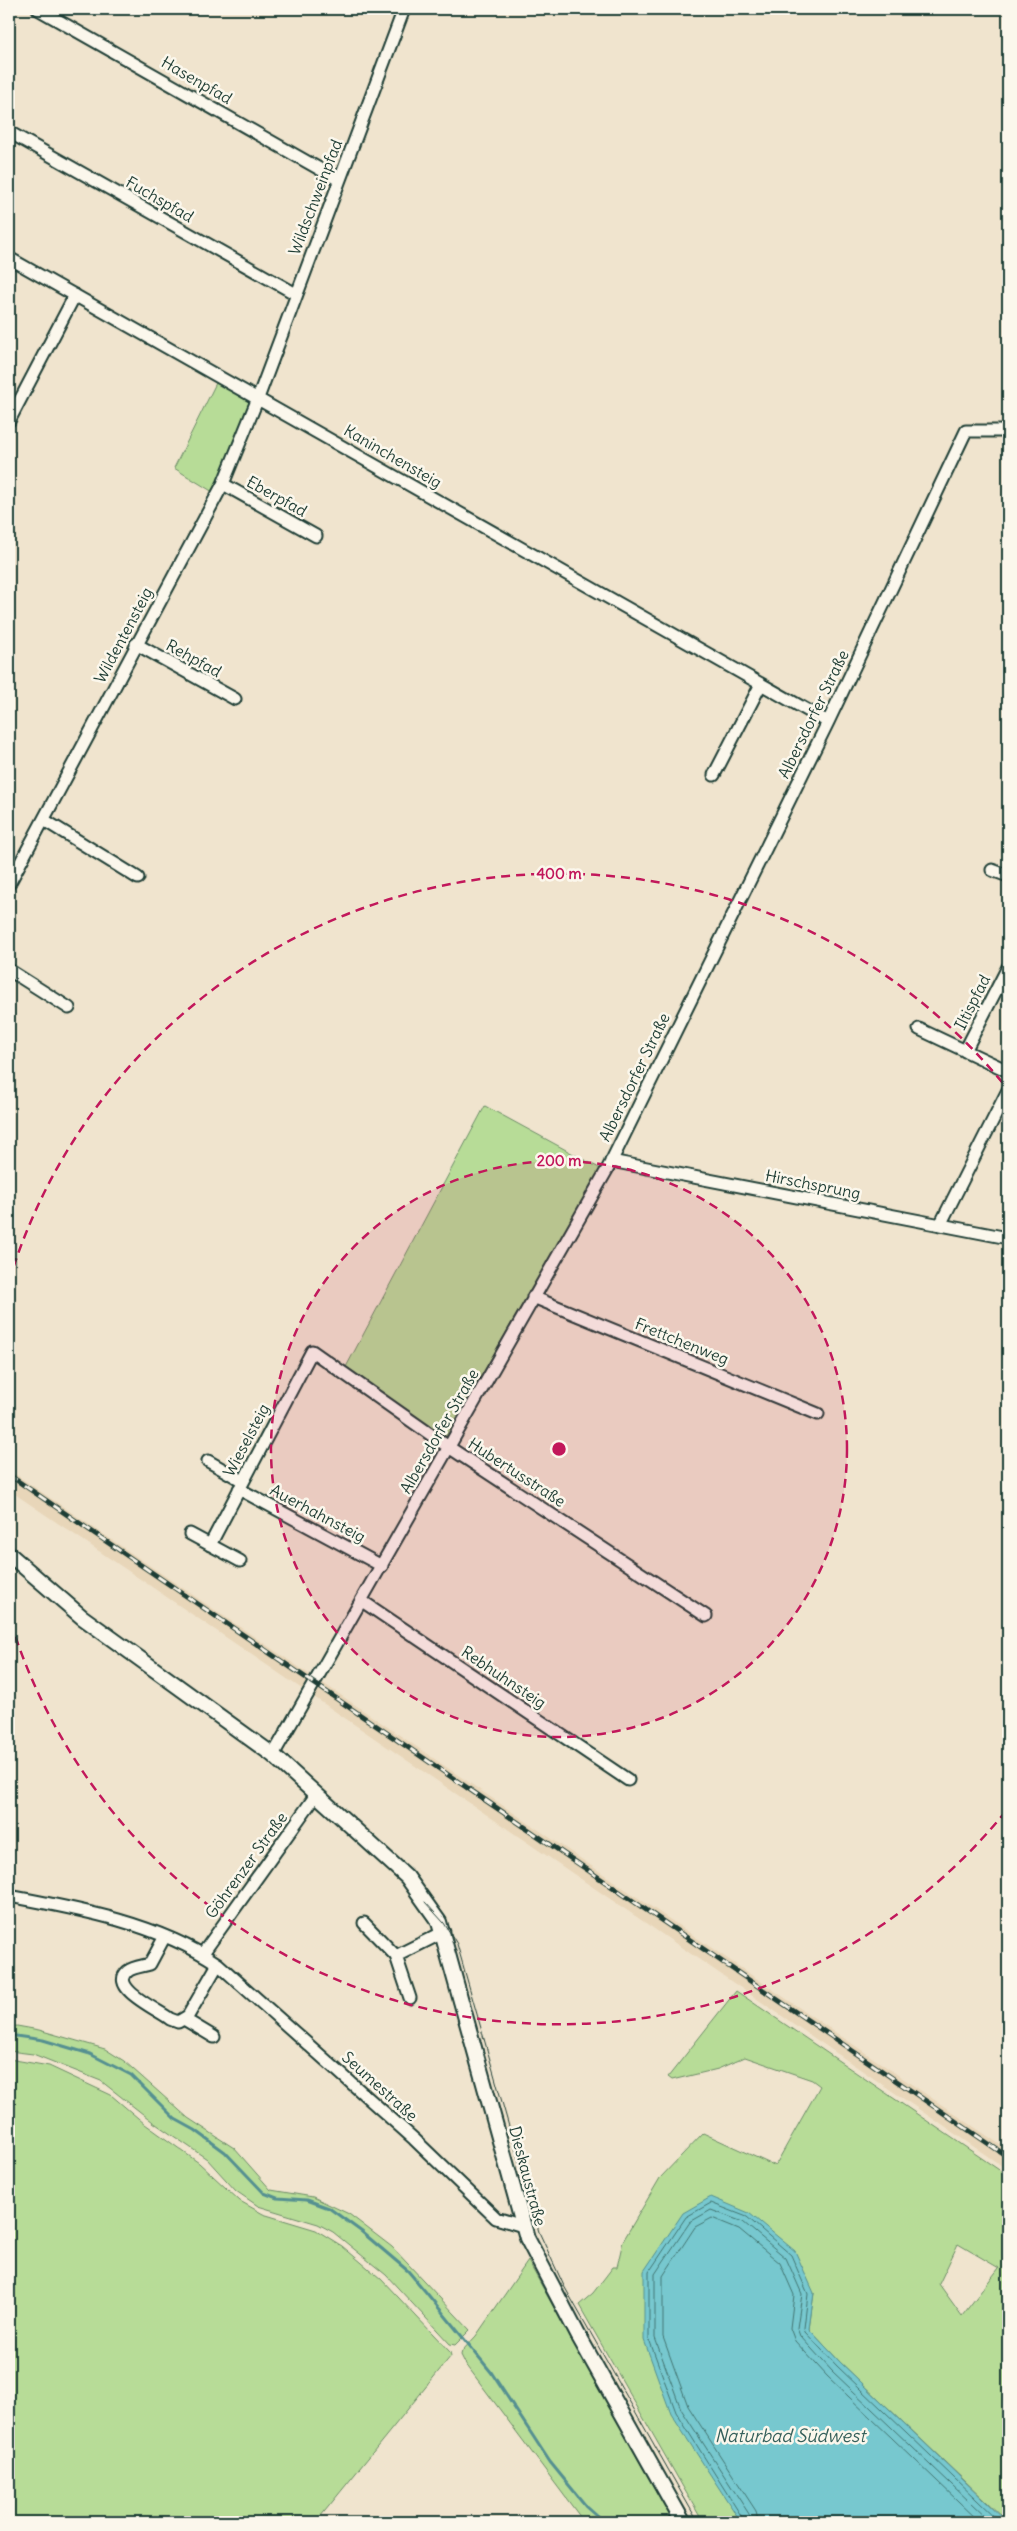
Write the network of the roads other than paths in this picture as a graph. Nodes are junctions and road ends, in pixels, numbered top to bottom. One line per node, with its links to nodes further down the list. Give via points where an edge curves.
1 (38, 9): 4 (street, Hasenpfad)
2 (404, 9): 4 (street, Wildschweinpfad)
3 (9, 132): 6 (street, Fuchspfad)
4 (340, 180): 6 (street, Wildschweinpfad)
5 (9, 258): 7 (street, Kaninchensteig)
6 (296, 294): 8 (street, Wildschweinpfad)
7 (75, 295): 8 (street, Kaninchensteig); 9 (street)
8 (258, 398): 11 (street, Wildentensteig); 14 (street, Kaninchensteig)
9 (9, 420)
10 (1008, 431): 16 (street, Albersdorfer Straße, via 966,431)
11 (223, 484): 12 (street, Eberpfad); 13 (street, Wildentensteig)
12 (316, 536)
13 (136, 644): 15 (street, Rehpfad); 18 (street, Wildentensteig)
14 (761, 684): 16 (street, Kaninchensteig); 17 (street)
15 (235, 699)
16 (828, 722): 30 (street, Albersdorfer Straße)
17 (714, 774)
18 (44, 820): 21 (street); 22 (street, Wildentensteig)
19 (992, 870): 20 (street)
20 (1008, 876)
21 (138, 878)
22 (9, 884)
23 (1008, 967): 27 (street, Iltispfad)
24 (9, 970): 25 (street)
25 (69, 1008)
26 (919, 1029): 27 (street)
27 (965, 1052): 28 (street)
28 (1008, 1072)
29 (1008, 1090): 31 (street)
30 (611, 1161): 31 (street, Hirschsprung); 33 (street, Albersdorfer Straße)
31 (940, 1225): 32 (street, Hirschsprung)
32 (1008, 1238)
33 (533, 1297): 35 (street, Frettchenweg); 36 (street, Albersdorfer Straße)
34 (312, 1351): 36 (street, Hubertusstraße); 38 (street, Wieselsteig)
35 (818, 1414)
36 (447, 1446): 43 (street, Albersdorfer Straße); 45 (street, Hubertusstraße)
37 (208, 1461): 38 (street, Auerhahnsteig)
38 (241, 1485): 40 (street, Wieselsteig); 43 (street, Auerhahnsteig)
39 (190, 1534): 40 (street)
40 (210, 1545): 42 (street)
41 (9, 1554): 46 (main road, Dieskaustraße, via 82,1617)
42 (240, 1561)
43 (382, 1566): 44 (street, Albersdorfer Straße)
44 (362, 1601): 46 (street, Albersdorfer Straße); 47 (street, Rebhuhnsteig)
45 (706, 1616)
46 (273, 1754): 48 (main road, Dieskaustraße)
47 (628, 1780)
48 (316, 1795): 51 (main road, Dieskaustraße, via 407,1877); 53 (street, Göhrenzer Straße)
49 (9, 1896): 52 (street, Seumestraße, via 112,1918)
50 (364, 1923): 54 (street)
51 (444, 1932): 54 (street); 59 (main road, Dieskaustraße)
52 (165, 1936): 53 (street, Seumestraße); 57 (street, via 150,1964 129,1970 123,1977 123,1984 128,1992 170,2019 178,2022)
53 (203, 1953): 55 (street, Seumestraße)
54 (396, 1956): 56 (street)
55 (218, 1964): 57 (street); 59 (street, Seumestraße, via 414,2139 496,2218)
56 (410, 1998)
57 (184, 2019): 58 (street)
58 (214, 2037)
59 (523, 2226): 60 (main road, Dieskaustraße, via 578,2336)
60 (683, 2522)

